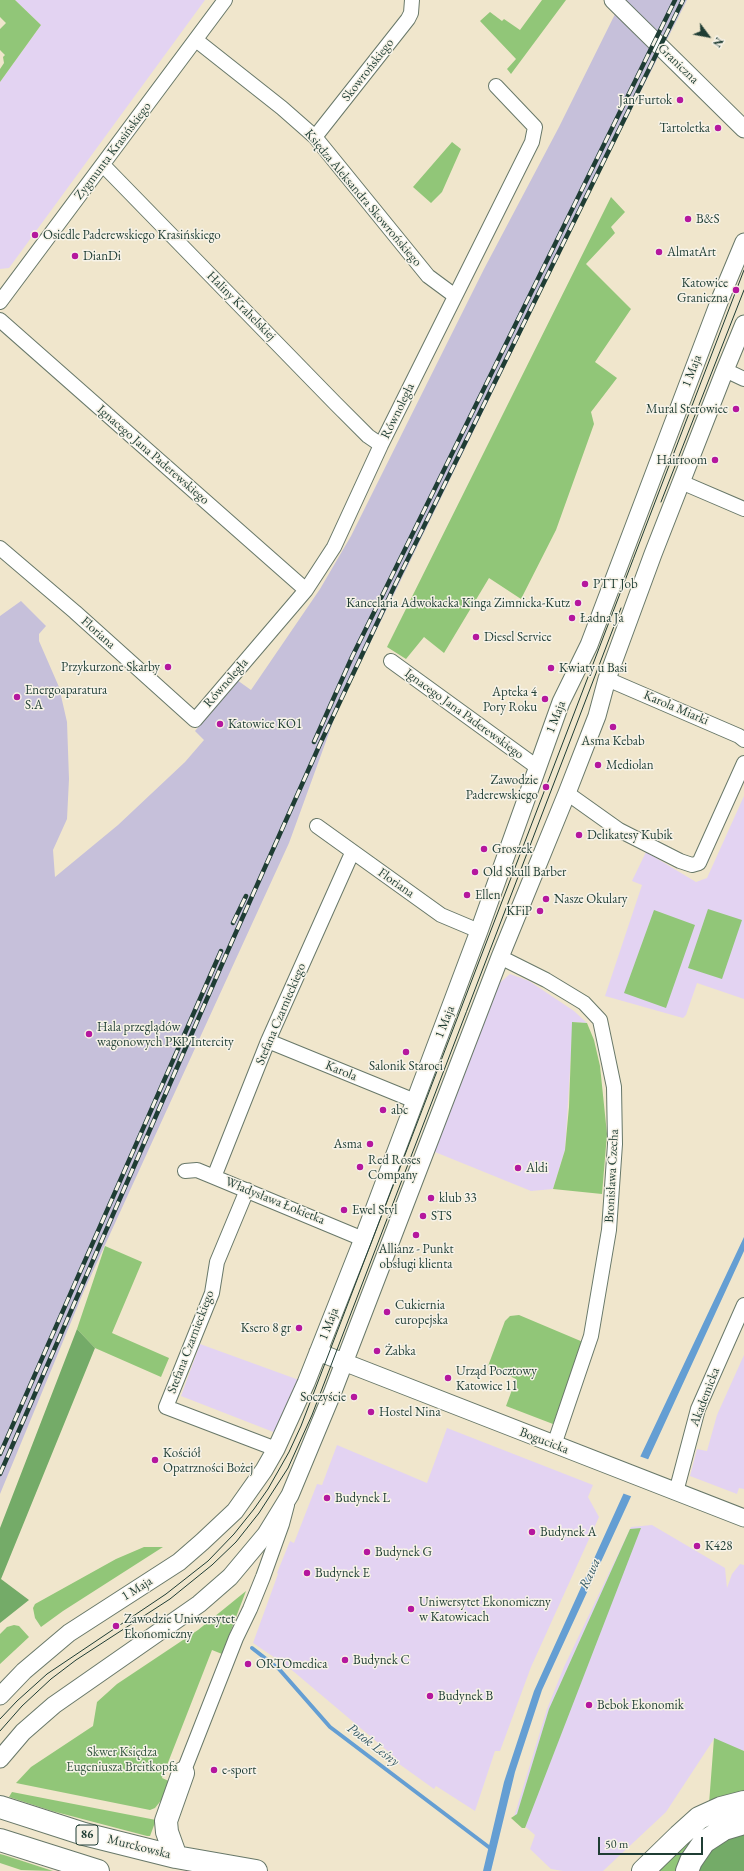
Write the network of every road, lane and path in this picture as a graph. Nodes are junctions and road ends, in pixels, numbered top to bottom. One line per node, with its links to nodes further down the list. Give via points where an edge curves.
1 (226, 0): 4 (street, Zygmunta Krasińskiego)
2 (412, 0): 7 (street, Skowrońskiego, via 408,19)
3 (613, 0): 6 (street, Graniczna)
4 (196, 40): 7 (street, Księdza Aleksandra Skowrońskiego); 8 (street, Zygmunta Krasińskiego)
5 (496, 86): 10 (street, Równoległa, via 535,127 532,142)
6 (744, 129)
7 (315, 137): 10 (street, Księdza Aleksandra Skowrońskiego, via 428,276)
8 (103, 165): 11 (street, Zygmunta Krasińskiego); 16 (street, Haliny Krahelskiej, via 335,403 368,436)
9 (744, 242): 26 (street, 1 Maja, via 589,645 561,702)
10 (455, 296): 16 (street, Równoległa)
11 (0, 302)
12 (0, 320): 20 (street, Ignacego Jana Paderewskiego)
13 (744, 324): 14 (street)
14 (724, 370): 15 (street); 17 (street)
15 (744, 379)
16 (381, 445): 20 (street, Równoległa, via 334,547)
17 (681, 482): 18 (street); 22 (street)
18 (744, 509)
19 (0, 548): 23 (street, Floriana)
20 (306, 590): 23 (street, Równoległa)
21 (391, 661): 26 (street, Ignacego Jana Paderewskiego)
22 (607, 679): 24 (street, Karola Miarki); 27 (street, via 597,716)
23 (195, 720)
24 (744, 740)
25 (744, 763): 27 (street, via 699,863 692,865 680,862 619,830)
26 (537, 767): 30 (street, 1 Maja)
27 (567, 793): 31 (street)
28 (317, 826): 29 (street, Floriana)
29 (352, 852): 30 (street, Floriana, via 441,915); 32 (street, Stefana Czarnieckiego)
30 (479, 931): 33 (street, 1 Maja)
31 (500, 957): 40 (street); 41 (street, Bronisława Czecha, via 584,1003 600,1020 614,1086 615,1144 609,1230 591,1336)
32 (268, 1041): 33 (street, Karola); 35 (street, Stefana Czarnieckiego)
33 (415, 1101): 37 (street, 1 Maja)
34 (185, 1171): 35 (street, Władysława Łokietka, via 197,1170)
35 (214, 1177): 36 (street, Władysława Łokietka)
36 (247, 1190): 37 (street, Władysława Łokietka); 42 (street, Stefana Czarnieckiego, via 217,1262 212,1293 166,1407)
37 (363, 1239): 39 (street, 1 Maja)
38 (744, 1305): 43 (street, Akademicka, via 698,1409)
39 (318, 1352): 40 (street, Bogucicka); 42 (street, 1 Maja)
40 (344, 1362): 41 (street, Bogucicka); 44 (street)
41 (554, 1445): 43 (street, Bogucicka)
42 (276, 1449): 46 (street, 1 Maja, via 235,1511 202,1542 172,1566 69,1633 24,1671)
43 (676, 1492): 45 (street, Bogucicka)
44 (289, 1497): 47 (street, via 266,1534 230,1577 199,1604 54,1705 23,1732); 48 (street, via 271,1556)
45 (744, 1518)
46 (0, 1696)
47 (0, 1759)
48 (183, 1773): 53 (highway, via 166,1821)
49 (744, 1802): 56 (highway, via 721,1808 699,1818)
50 (0, 1807): 53 (highway, Murckowska / 86, via 84,1834)
51 (744, 1823): 57 (highway, via 724,1829 704,1842)
52 (0, 1840): 54 (highway, 86)
53 (176, 1857): 55 (highway, Murckowska / 86)
54 (98, 1871)
55 (256, 1871)
56 (643, 1871)
57 (687, 1871)

